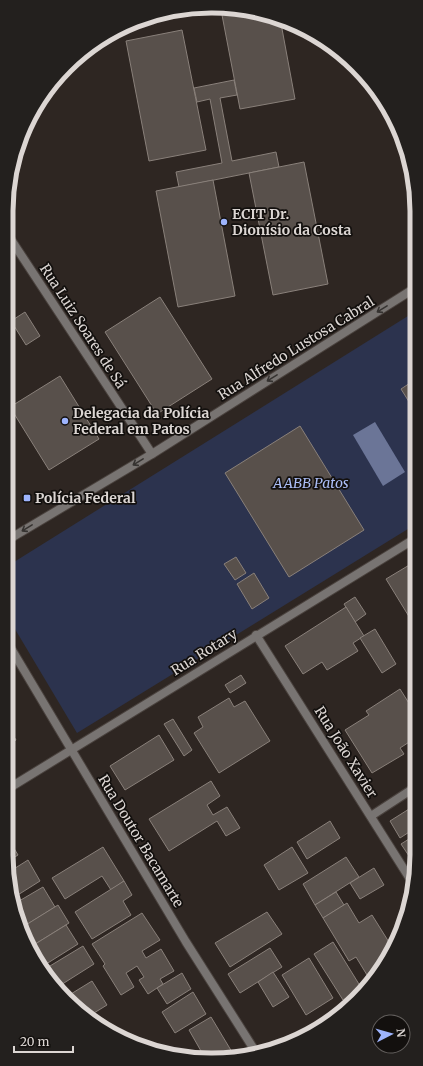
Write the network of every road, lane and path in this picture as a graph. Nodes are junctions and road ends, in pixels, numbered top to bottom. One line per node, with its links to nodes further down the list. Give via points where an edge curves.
1 (13, 243): 3 (street, Rua Luiz Soares de Sá)
2 (410, 292): 3 (street, Rua Alfredo Lustosa Cabral, one-way to 3)
3 (152, 454): 4 (street, Rua Alfredo Lustosa Cabral, one-way to 4)
4 (13, 537)
5 (410, 542): 6 (street, Rua Rotary)
6 (256, 635): 8 (street, Rua Rotary); 11 (street, Rua João Xavier)
7 (13, 652): 8 (street, Rua Doutor Bacamarte)
8 (71, 749): 9 (street, Rua Rotary); 13 (street, Rua Doutor Bacamarte, via 186,942)
9 (13, 786)
10 (410, 791): 11 (street)
11 (371, 816): 12 (street, Rua João Xavier)
12 (409, 876)
13 (254, 1048)

